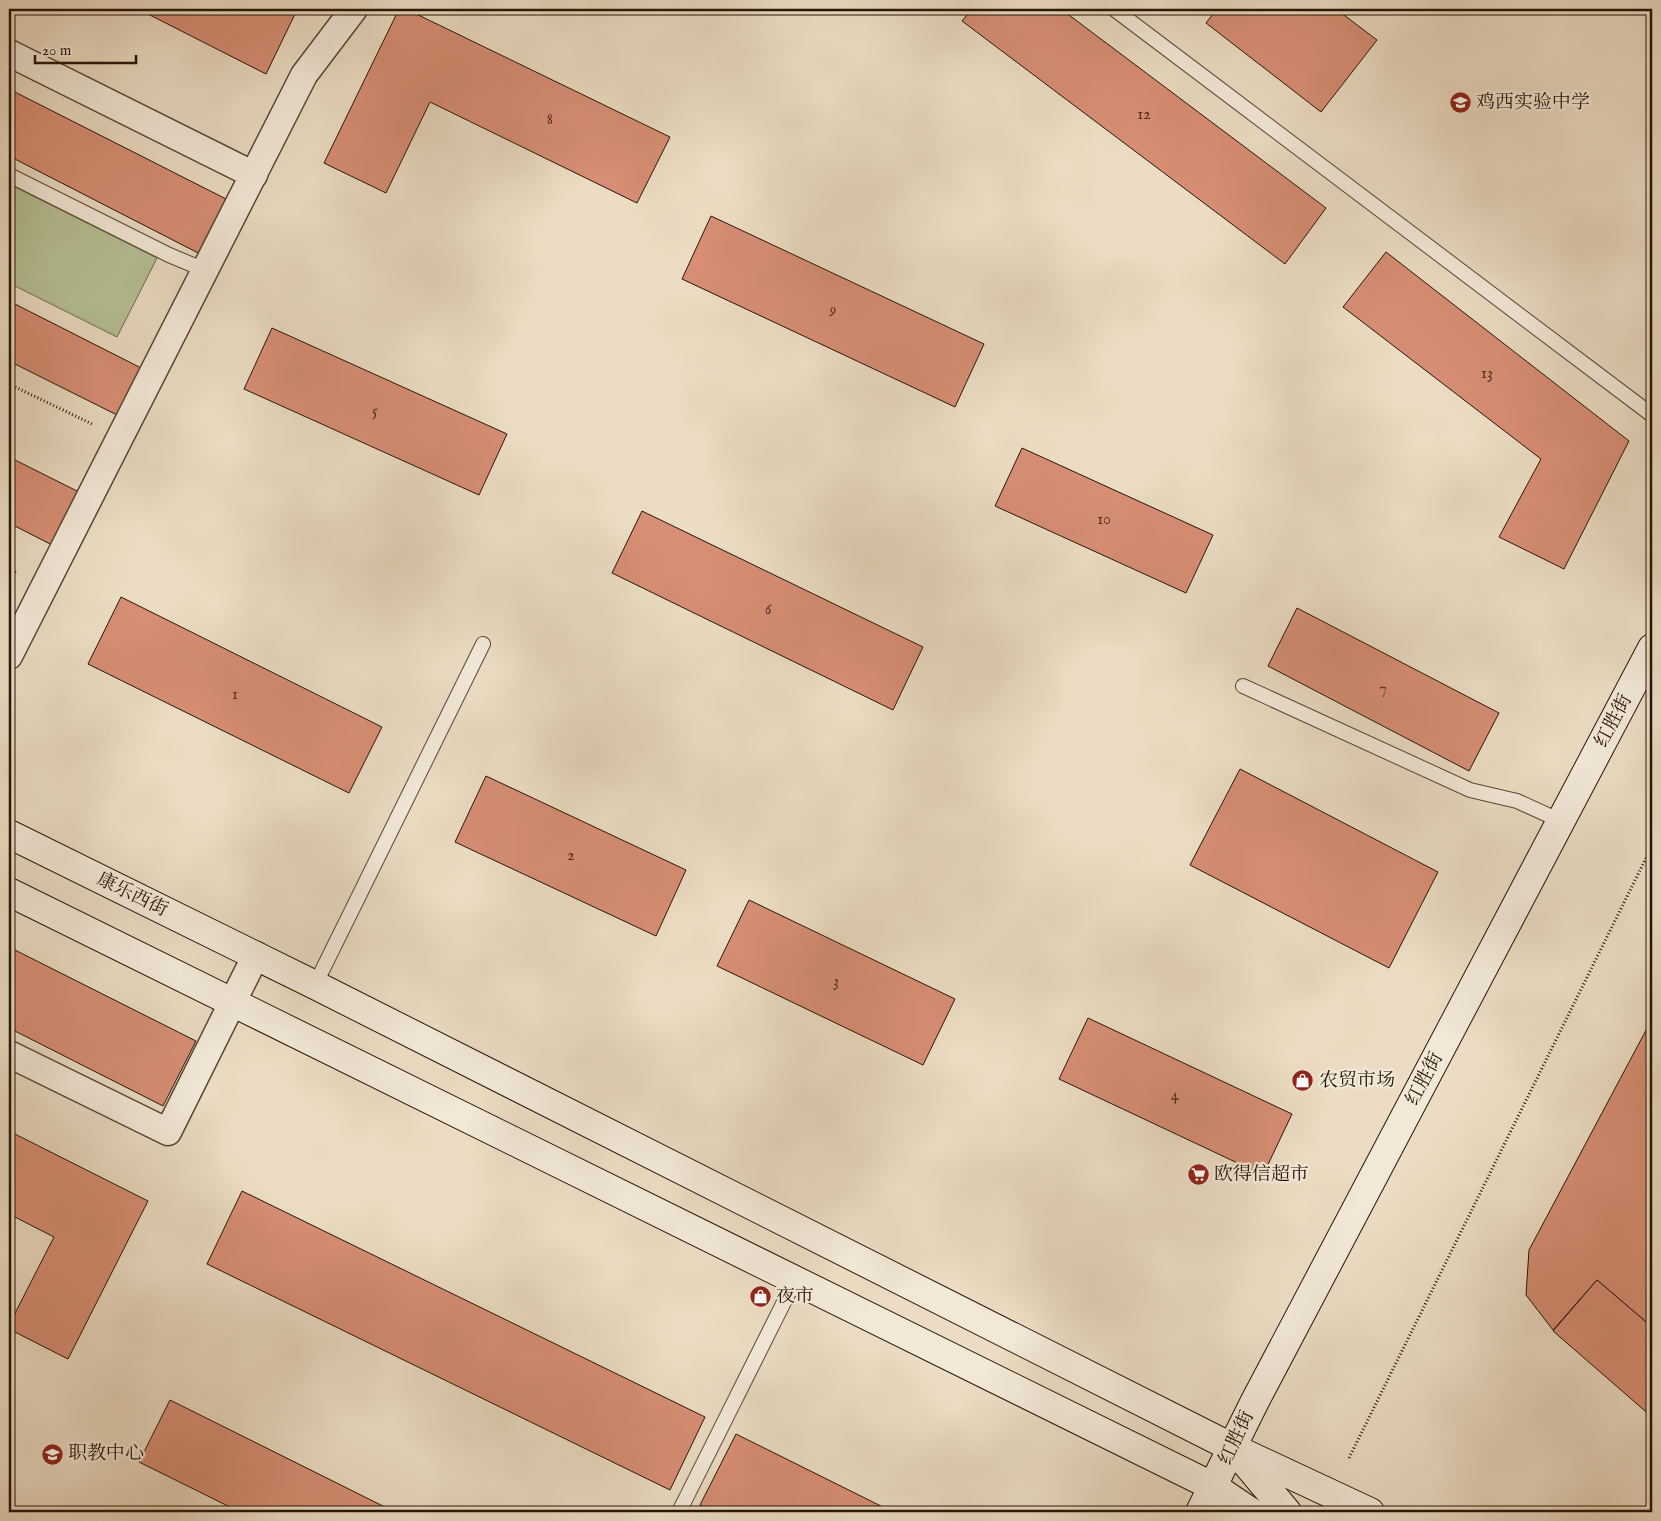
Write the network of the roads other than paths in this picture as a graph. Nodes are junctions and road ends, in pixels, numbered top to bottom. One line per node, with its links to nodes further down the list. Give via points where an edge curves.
1 (354, 9): 4 (street, via 304,75)
2 (1114, 9): 7 (lane)
3 (9, 54): 4 (street)
4 (254, 174): 6 (street)
5 (9, 175): 6 (lane)
6 (205, 270): 10 (street)
7 (1652, 415)
8 (483, 644): 16 (lane)
9 (1652, 648): 12 (street, 红胜街)
10 (9, 656)
11 (1243, 686): 12 (lane, via 1470,790 1517,801)
12 (1561, 821): 20 (street, 红胜街)
13 (9, 834): 15 (street, 康乐西街)
14 (9, 892): 17 (street)
15 (256, 955): 16 (street, 康乐西街); 17 (street)
16 (315, 985): 20 (street, 康乐西街)
17 (233, 1003): 18 (street, via 168,1132); 19 (street)
18 (9, 1054)
19 (796, 1280): 21 (street); 22 (lane)
20 (1233, 1448): 21 (street, 红胜街); 25 (street); 26 (street, 康乐西街)
21 (1214, 1487): 23 (street, 红胜街); 24 (street)
22 (679, 1512)
23 (1200, 1512)
24 (1251, 1512)
25 (1287, 1512)
26 (1370, 1512)

